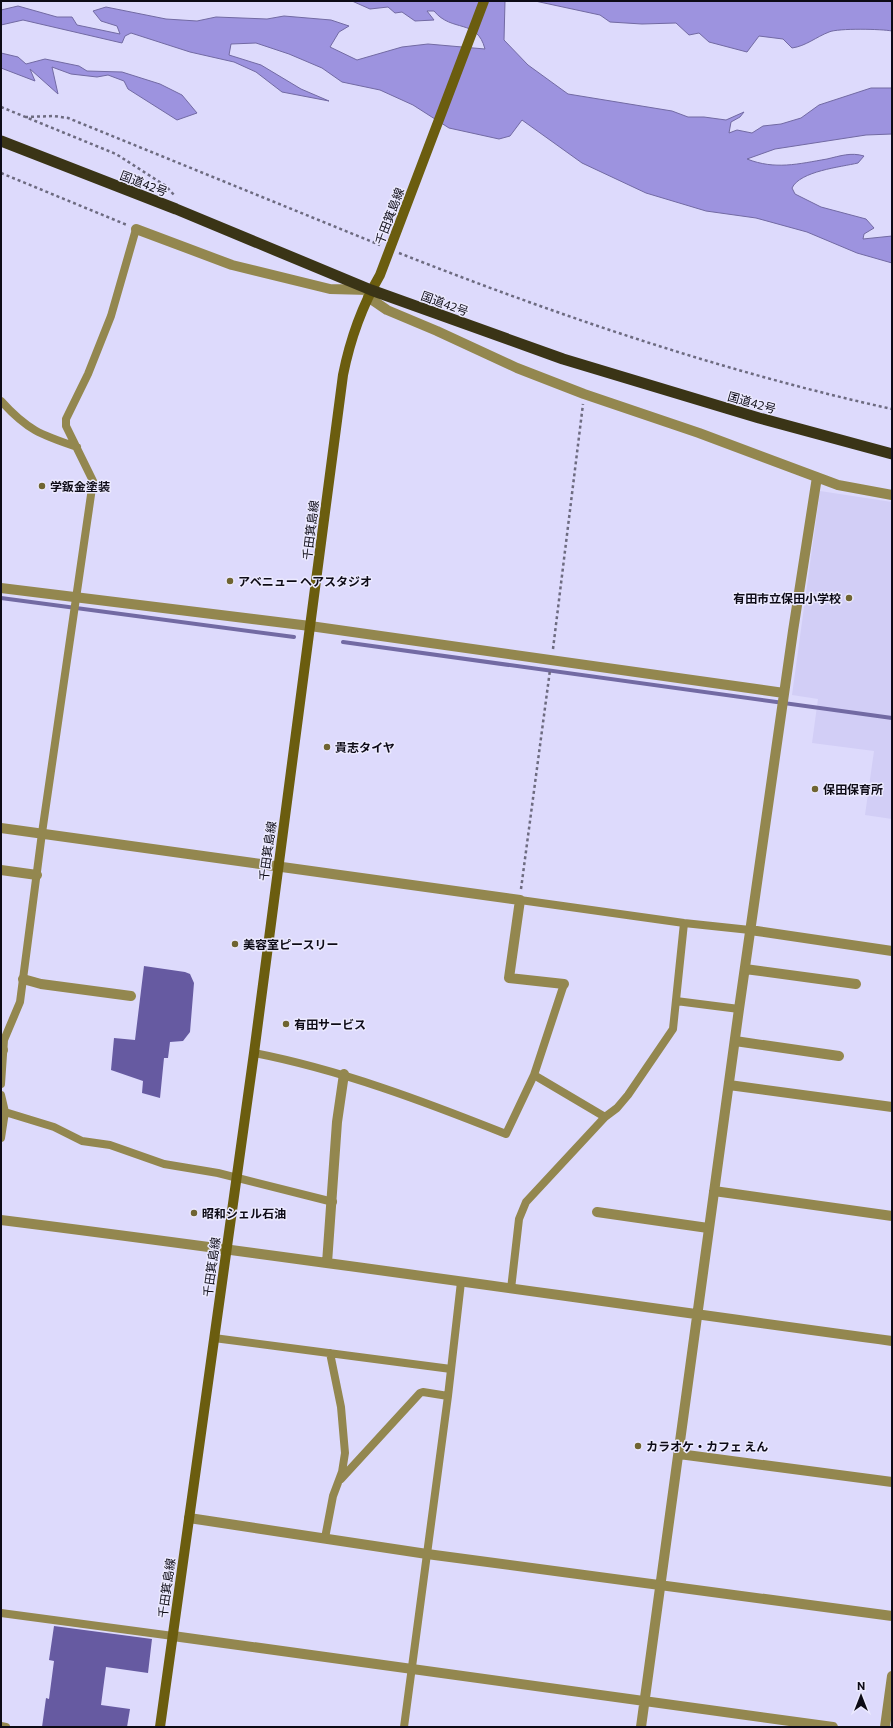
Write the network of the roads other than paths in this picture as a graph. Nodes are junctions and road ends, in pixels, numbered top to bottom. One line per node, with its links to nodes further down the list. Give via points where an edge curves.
1 (484, 1): 4 (main road, 千田箕島線, via 380,275)
2 (1, 141): 4 (highway, 国道42号, via 176,209)
3 (136, 229): 4 (street, via 232,265 330,289); 6 (lane, via 110,316 88,374 66,419 66,426)
4 (370, 294): 7 (highway, 国道42号, via 563,359 759,418); 8 (street, via 387,310 517,368); 12 (main road, 千田箕島線, via 355,329 343,375)
5 (1, 401): 6 (lane, via 26,426 39,434)
6 (77, 447): 11 (lane, via 94,481)
7 (892, 454)
8 (817, 477): 9 (street, via 852,488); 13 (street)
9 (892, 495)
10 (1, 588): 11 (street)
11 (76, 598): 12 (street); 15 (lane)
12 (310, 626): 13 (street); 16 (main road, 千田箕島線)
13 (784, 693): 21 (street)
14 (1, 828): 15 (street)
15 (42, 833): 16 (street); 18 (lane)
16 (278, 867): 19 (street); 32 (main road, 千田箕島線)
17 (1, 870): 18 (street)
18 (37, 875): 24 (lane)
19 (520, 900): 20 (lane); 25 (street, via 509,978)
20 (684, 923): 21 (lane); 28 (lane)
21 (750, 930): 22 (street); 23 (street)
22 (892, 951)
23 (745, 969): 26 (street); 29 (street)
24 (23, 979): 27 (street, via 41,984); 31 (lane, via 20,1002)
25 (564, 984): 35 (lane)
26 (856, 984)
27 (131, 996)
28 (676, 1001): 29 (lane); 41 (lane, via 675,1020 670,1035 628,1095)
29 (739, 1010): 30 (street)
30 (735, 1041): 33 (street); 37 (street)
31 (2, 1050): 36 (lane)
32 (254, 1052): 34 (lane); 43 (main road, 千田箕島線)
33 (839, 1056)
34 (344, 1074): 35 (lane, via 416,1098 506,1134); 45 (street, via 337,1122)
35 (534, 1075): 41 (lane)
36 (1, 1084)
37 (729, 1086): 39 (street); 44 (street)
38 (1, 1095): 40 (lane)
39 (892, 1107)
40 (5, 1112): 42 (lane); 43 (lane, via 54,1127 82,1141 110,1145 164,1164)
41 (605, 1117): 53 (lane, via 526,1202 519,1219)
42 (1, 1138)
43 (236, 1178): 45 (lane); 50 (main road, 千田箕島線)
44 (714, 1191): 47 (street); 49 (street)
45 (333, 1202): 51 (street)
46 (597, 1212): 49 (street)
47 (892, 1216)
48 (1, 1220): 50 (street)
49 (708, 1228): 54 (street)
50 (227, 1248): 51 (street); 55 (main road, 千田箕島線)
51 (327, 1263): 52 (street)
52 (461, 1282): 53 (street); 58 (lane)
53 (511, 1289): 54 (street)
54 (698, 1315): 56 (street); 60 (street)
55 (214, 1338): 57 (lane); 63 (main road, 千田箕島線)
56 (892, 1341)
57 (330, 1353): 58 (lane); 61 (lane, via 344,1428 344,1464)
58 (451, 1369): 59 (lane)
59 (448, 1396): 61 (lane, via 420,1393); 65 (lane)
60 (679, 1454): 62 (street); 66 (street)
61 (339, 1481): 64 (lane, via 333,1496)
62 (892, 1482)
63 (189, 1518): 64 (street); 69 (main road, 千田箕島線)
64 (325, 1538): 65 (street)
65 (427, 1554): 66 (street); 70 (lane)
66 (660, 1585): 68 (street); 72 (street)
67 (1, 1613): 69 (lane)
68 (892, 1616)
69 (173, 1636): 70 (street); 75 (main road, 千田箕島線)
70 (411, 1668): 72 (street); 76 (lane)
71 (892, 1676): 79 (street)
72 (644, 1701): 77 (street); 78 (street)
73 (1, 1726): 74 (lane)
74 (6, 1727)
75 (160, 1727)
76 (404, 1727)
77 (641, 1727)
78 (833, 1727)
79 (885, 1727)

